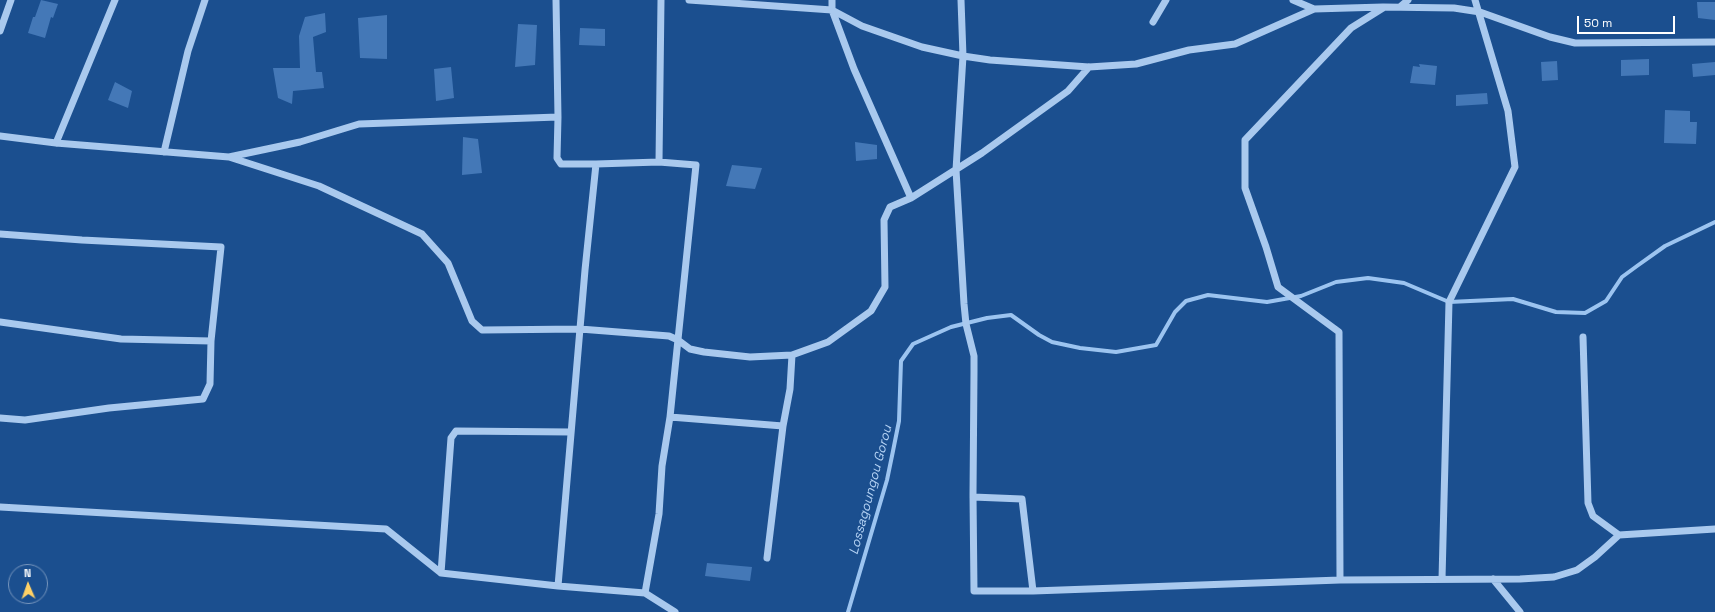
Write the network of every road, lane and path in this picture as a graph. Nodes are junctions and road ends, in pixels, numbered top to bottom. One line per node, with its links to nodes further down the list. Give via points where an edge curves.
1 (11, 0): 19 (street)
2 (115, 0): 25 (street)
3 (205, 0): 26 (street, via 188,51)
4 (556, 0): 23 (street)
5 (660, 0): 28 (street)
6 (689, 0): 16 (street)
7 (832, 0): 16 (street)
8 (961, 0): 21 (street)
9 (1166, 0): 18 (street)
10 (1293, 0): 15 (street)
11 (1408, 0): 14 (street)
12 (1475, 0): 17 (street)
13 (1384, 7): 14 (street); 15 (street); 51 (street, via 1351,28 1245,140 1244,188 1278,287 1339,332)
14 (1400, 7): 17 (street, via 1454,8)
15 (1314, 9): 22 (street, via 1235,44 1189,50 1136,64)
16 (832, 10): 21 (street, via 862,26 922,47); 31 (street, via 864,93)
17 (1480, 12): 20 (street, via 1574,43); 49 (street, via 1508,112 1515,167 1449,302)
18 (1153, 22)
19 (0, 31)
20 (1715, 42)
21 (963, 56): 22 (street); 30 (street)
22 (1089, 67): 30 (street, via 1068,91)
23 (558, 117): 27 (street, via 359,124 300,142); 29 (street, via 557,158 561,164)
24 (0, 136): 25 (street)
25 (56, 142): 26 (street)
26 (164, 152): 27 (street)
27 (229, 157): 34 (street, via 319,186 422,234 448,263 472,321 482,330)
28 (659, 162): 29 (street); 36 (street, via 696,165)
29 (596, 164): 34 (street)
30 (956, 170): 31 (street); 43 (street, via 964,304 974,361)
31 (911, 198): 38 (street, via 890,207 884,220 885,287 871,311 828,342)
32 (0, 234): 37 (street, via 221,247)
33 (0, 322): 37 (street, via 121,339)
34 (580, 329): 36 (street, via 669,336); 42 (street)
35 (1583, 337): 46 (street, via 1588,503 1593,516)
36 (678, 340): 38 (street, via 690,349 704,352 750,357); 39 (street)
37 (211, 341): 40 (street, via 210,384 203,399 109,408 25,420)
38 (792, 355): 41 (street, via 790,389)
39 (670, 417): 41 (street); 54 (street, via 662,466 659,514)
40 (0, 418)
41 (782, 426): 47 (street)
42 (571, 432): 48 (street, via 456,431 452,438); 52 (street)
43 (973, 497): 53 (street, via 1022,499); 53 (street, via 974,591)
44 (0, 507): 48 (street, via 386,529)
45 (1715, 529): 46 (street)
46 (1619, 535): 50 (street, via 1577,570 1554,577)
47 (767, 558)
48 (441, 573): 52 (street)
49 (1442, 579): 50 (street); 51 (street)
50 (1493, 579): 56 (street)
51 (1340, 580): 53 (street)
52 (558, 586): 54 (street)
53 (1033, 591)
54 (645, 592): 55 (street)
55 (674, 612)
56 (1520, 612)

